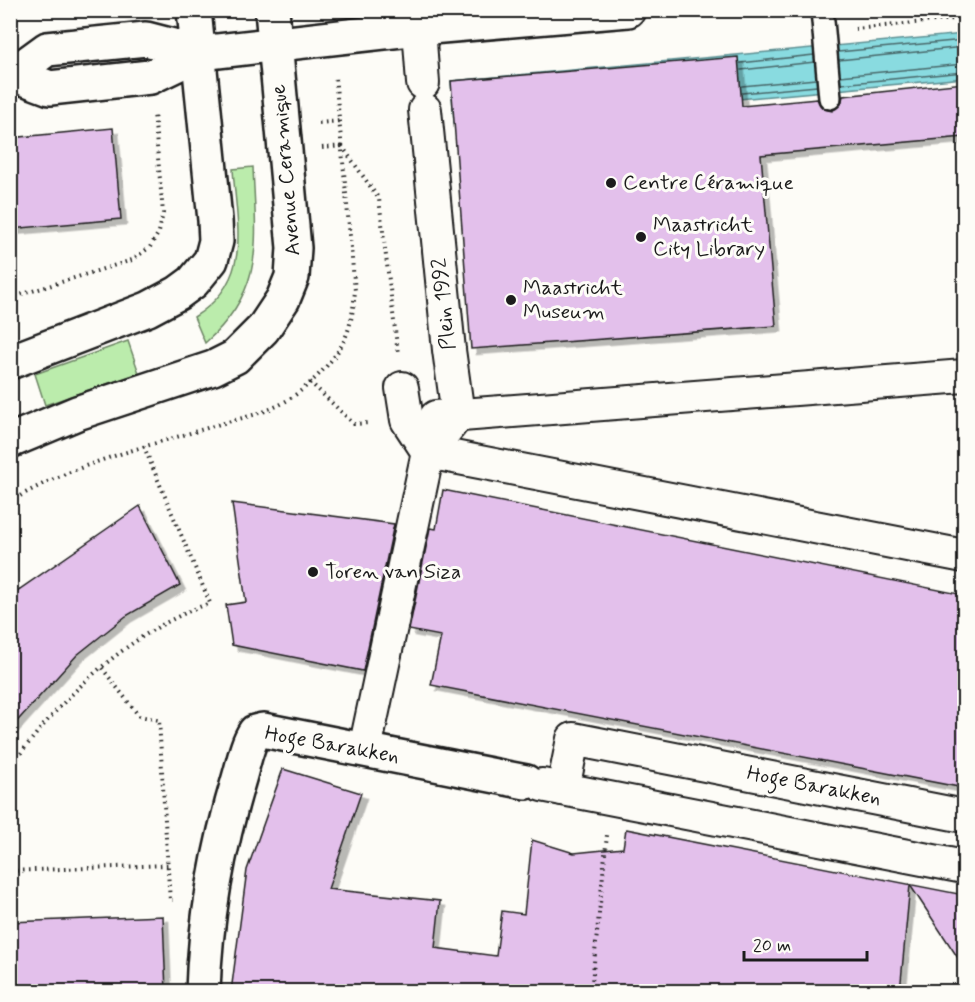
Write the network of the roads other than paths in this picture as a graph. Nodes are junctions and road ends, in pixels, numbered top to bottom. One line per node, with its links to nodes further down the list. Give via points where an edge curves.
1 (194, 10): 7 (street)
2 (272, 10): 6 (street, Avenue Ceramique)
3 (628, 10): 5 (street)
4 (822, 10): 9 (lane)
5 (419, 28): 6 (street); 13 (street, Plein 1992)
6 (276, 45): 7 (street); 15 (street, Avenue Ceramique, via 294,264 288,288 263,329 235,357 213,368 77,412)
7 (200, 53): 8 (street, via 146,39 47,49); 10 (street, via 216,241 205,270 148,309)
8 (12, 73)
9 (830, 98)
10 (10, 362)
11 (964, 376): 13 (street)
12 (402, 388): 14 (street)
13 (458, 415): 14 (street); 16 (street)
14 (397, 420): 16 (street)
15 (10, 441)
16 (428, 452): 17 (street); 18 (street)
17 (964, 556)
18 (365, 749): 19 (street, Hoge Barakken); 23 (street, Hoge Barakken, via 263,730 251,738 217,866 207,928)
19 (526, 782): 20 (street, Hoge Barakken)
20 (563, 789): 21 (street, Hoge Barakken, via 573,739); 22 (street, Hoge Barakken)
21 (964, 816)
22 (964, 867)
23 (203, 992)

